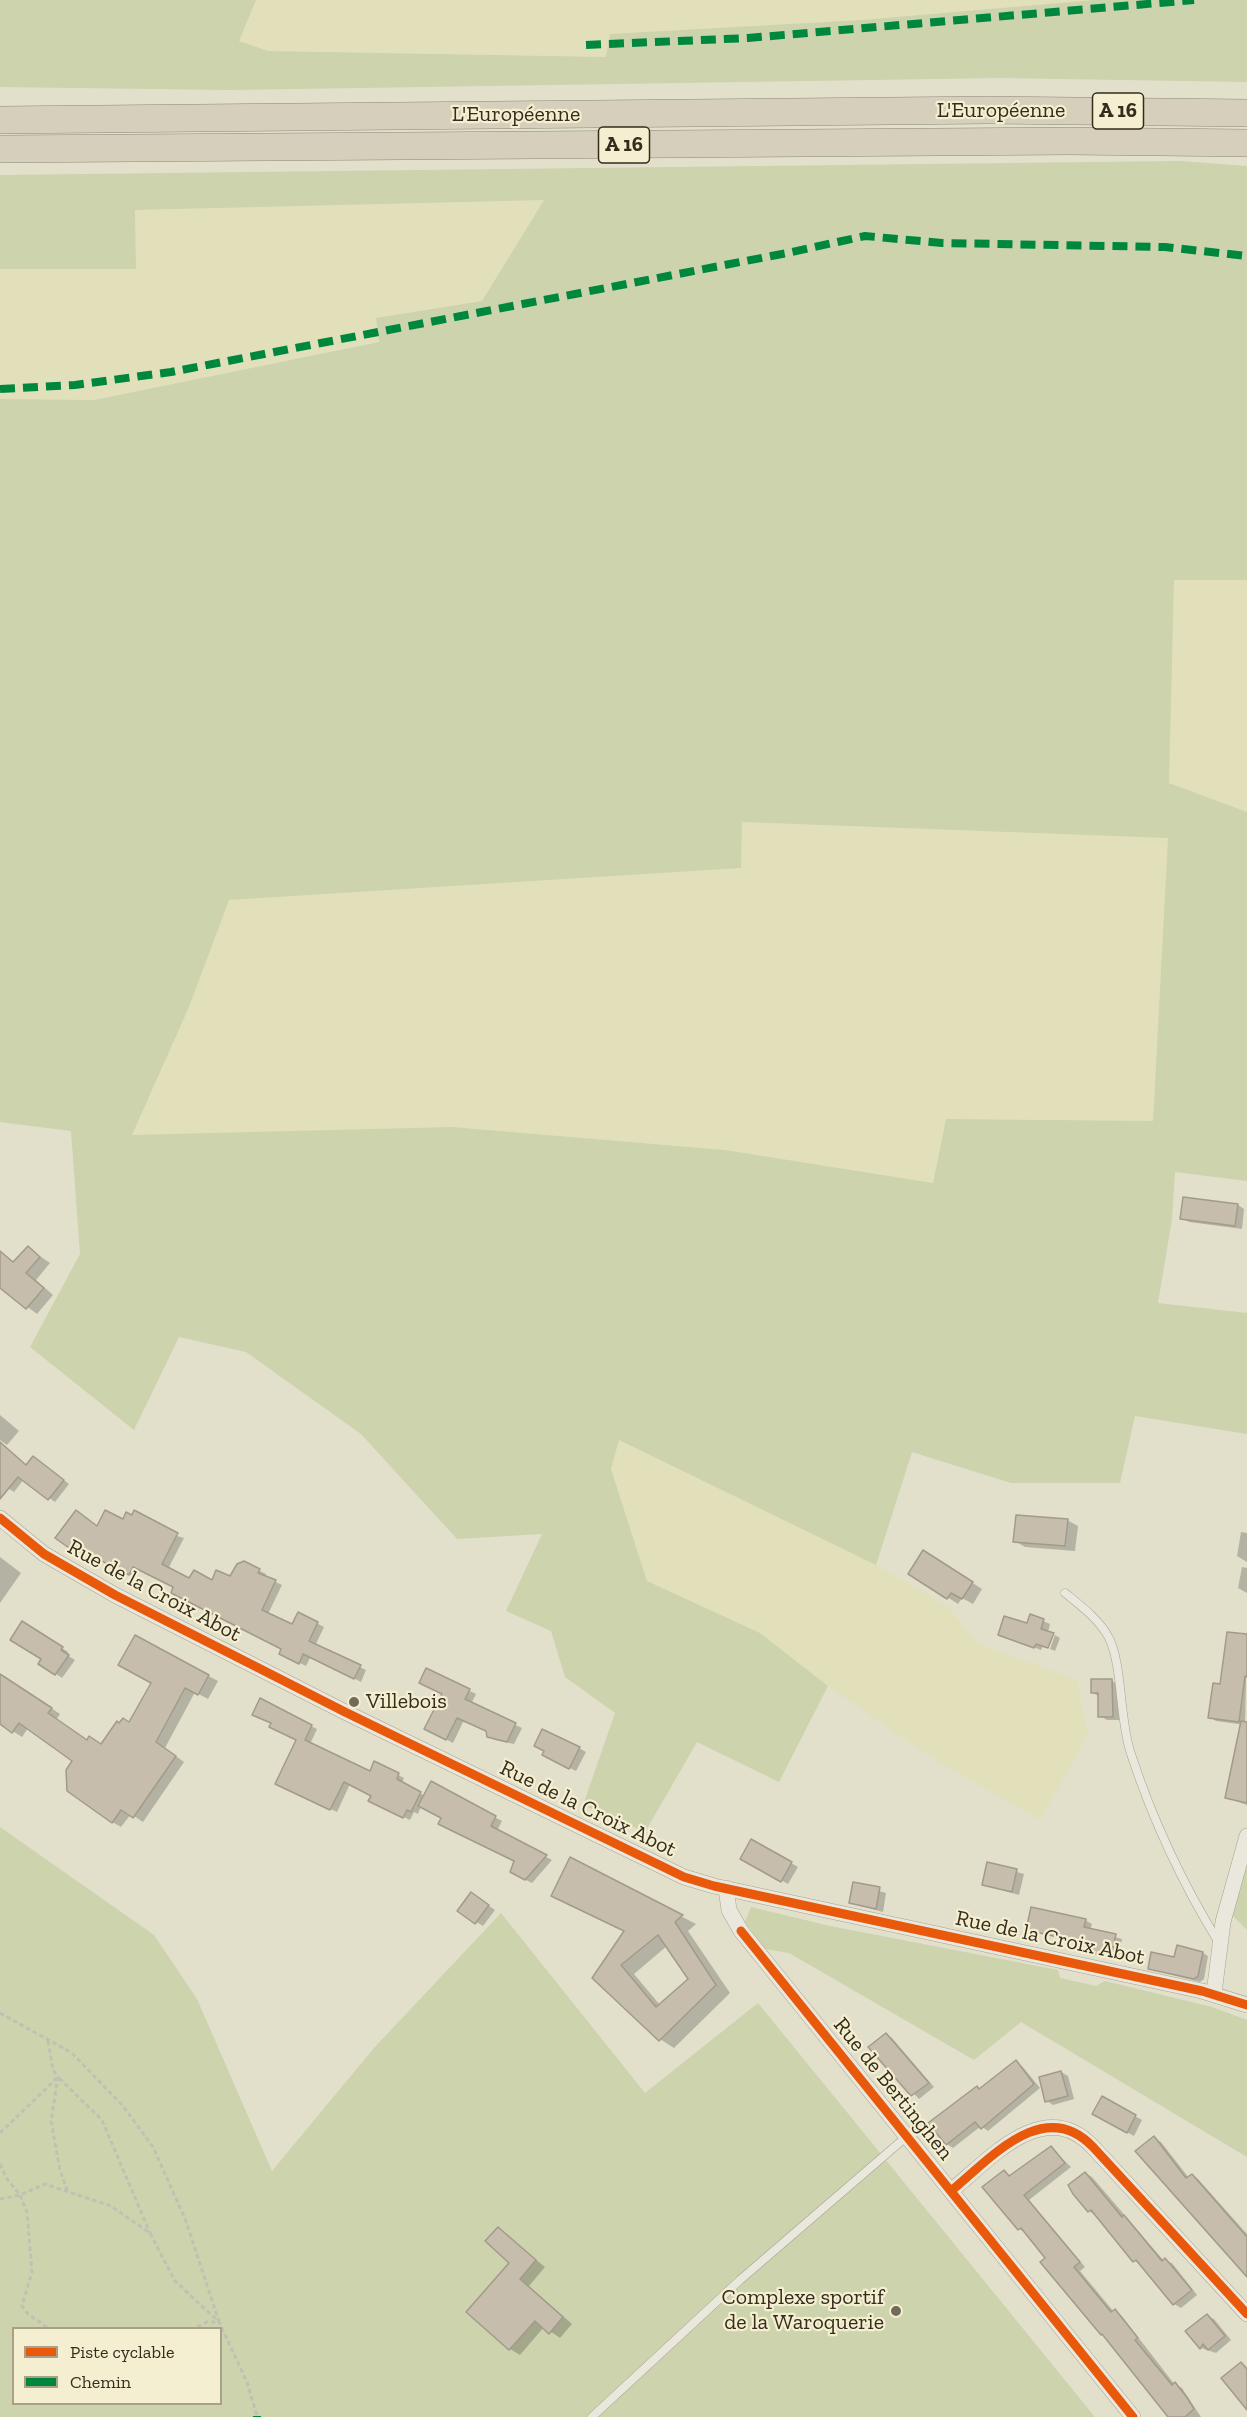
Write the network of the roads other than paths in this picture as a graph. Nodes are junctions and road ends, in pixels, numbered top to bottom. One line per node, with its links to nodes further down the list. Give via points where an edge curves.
1 (1247, 97): 2 (highway)
2 (989, 110): 3 (highway, L'Européenne / A 16); 4 (highway, L'Européenne / A 16)
3 (1247, 113)
4 (0, 120)
5 (1247, 143): 6 (highway, L'Européenne / A 16)
6 (0, 149)
7 (0, 1518): 10 (street, Rue de la Croix Abot, via 44,1554 115,1595 645,1859 684,1877)
8 (1065, 1593): 11 (lane, via 1096,1621 1111,1644 1130,1753 1187,1887)
9 (1247, 1836): 11 (street)
10 (726, 1888): 12 (street, Rue de la Croix Abot); 14 (street, Rue de Bertinghen, via 729,1910 741,1930)
11 (1219, 1944): 12 (street)
12 (1214, 1994): 13 (street, Rue de la Croix Abot)
13 (1247, 2005)
14 (906, 2137): 15 (street, Rue de Bertinghen); 17 (lane, via 740,2280)
15 (951, 2191): 16 (street, via 1023,2134 1046,2127 1076,2133 1089,2142); 18 (street, Rue de Bertinghen)
16 (1247, 2314)
17 (592, 2417)
18 (1133, 2417)

